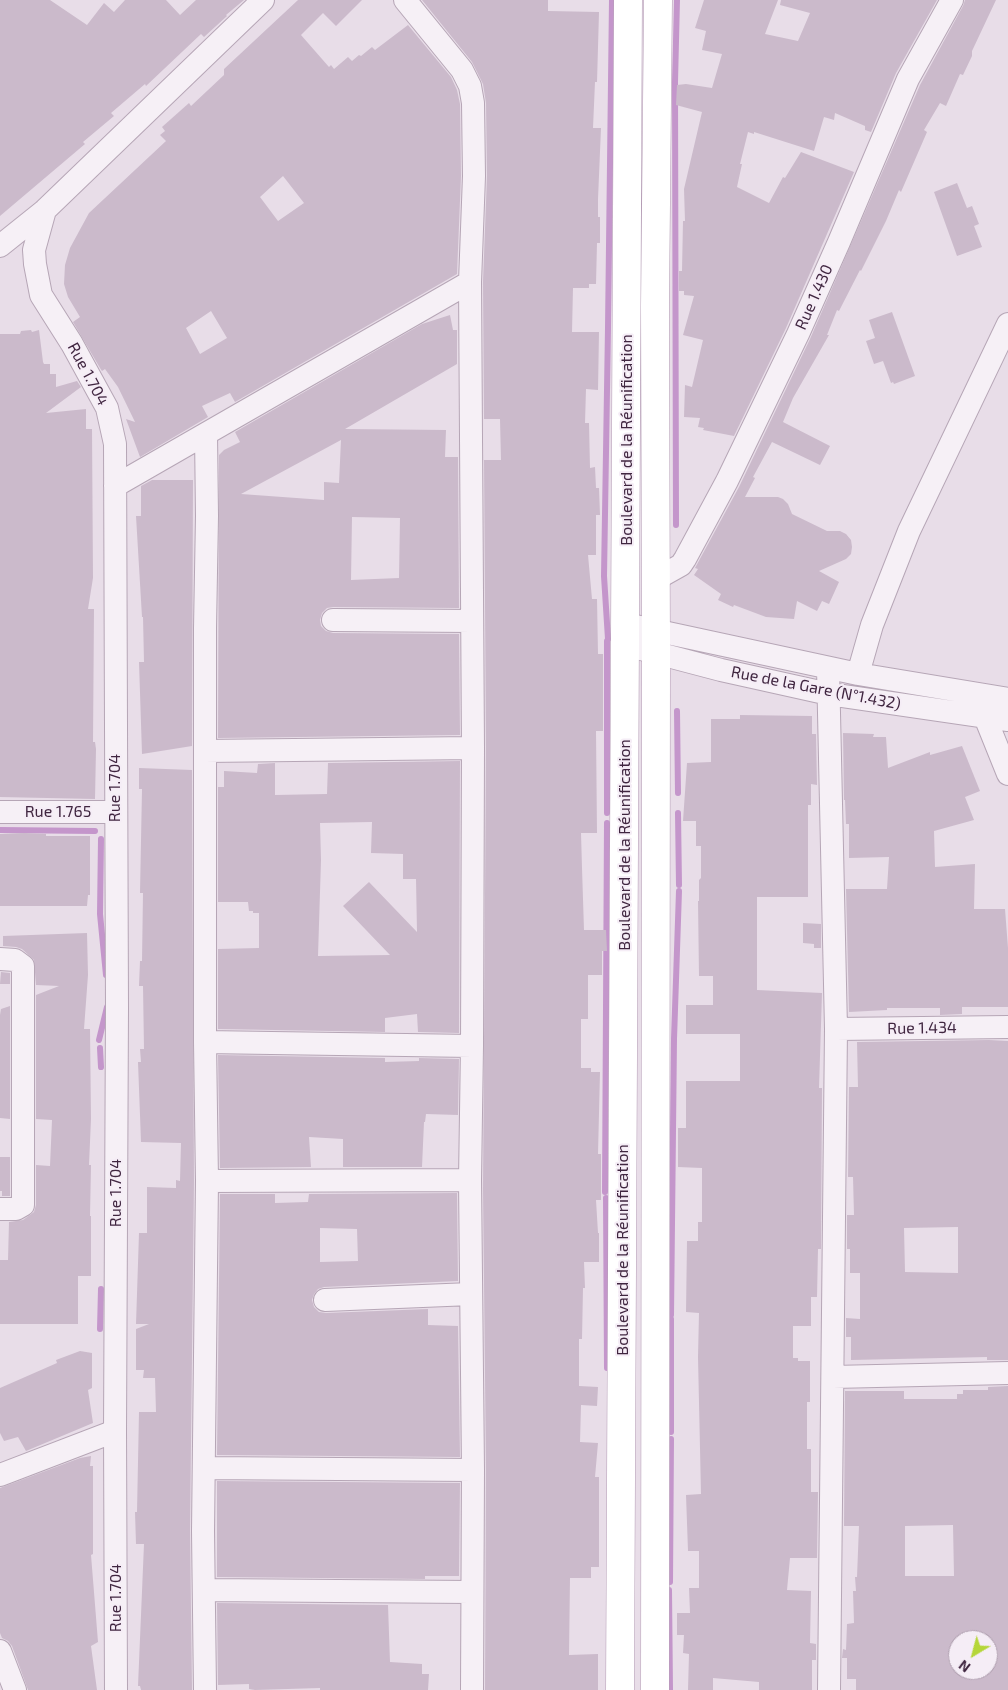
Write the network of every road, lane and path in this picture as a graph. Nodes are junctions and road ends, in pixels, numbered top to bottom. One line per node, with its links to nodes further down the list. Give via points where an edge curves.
1 (263, 0): 6 (street)
2 (405, 0): 8 (street, via 462,70 470,86 474,139)
3 (628, 0): 15 (main road, Boulevard de la Réunification)
4 (658, 0): 12 (main road)
5 (952, 0): 12 (street, Rue 1.430, via 908,79 798,334 726,481 681,565)
6 (45, 210): 7 (street); 11 (street, Rue 1.704, via 34,250 41,295 107,408 115,444)
7 (0, 246)
8 (470, 282): 10 (street); 14 (street)
9 (1008, 324): 18 (street, via 909,531 872,625)
10 (206, 434): 11 (street); 24 (street)
11 (115, 486): 27 (street, Rue 1.704)
12 (656, 579): 16 (main road)
13 (333, 620): 14 (street)
14 (472, 621): 23 (street)
15 (626, 635): 16 (street); 51 (main road, Boulevard de la Réunification)
16 (656, 642): 17 (street); 19 (street, Rue de la Gare (N°1.432), via 721,670); 52 (main road)
17 (828, 668): 18 (street); 19 (street)
18 (858, 674): 20 (street)
19 (829, 694): 21 (street, Rue de la Gare (N°1.432)); 30 (street)
20 (1008, 699)
21 (985, 717): 22 (street, Rue de la Gare (N°1.432)); 25 (street)
22 (1008, 720)
23 (473, 748): 24 (street); 32 (street)
24 (205, 751): 31 (street)
25 (1008, 774)
26 (0, 812): 27 (street, Rue 1.765)
27 (115, 812): 40 (street, Rue 1.704)
28 (0, 959): 35 (street, via 15,960 23,966 23,1205)
29 (1008, 1027): 30 (street, Rue 1.434)
30 (836, 1029): 39 (street)
31 (205, 1042): 32 (street); 34 (street)
32 (472, 1046): 33 (street)
33 (470, 1180): 34 (street); 36 (street)
34 (207, 1181): 41 (street)
35 (0, 1210)
36 (471, 1294): 37 (street); 42 (street)
37 (326, 1300)
38 (1008, 1373): 39 (street)
39 (833, 1377): 53 (street)
40 (115, 1430): 43 (street); 48 (street, Rue 1.704)
41 (204, 1468): 42 (street); 44 (street)
42 (473, 1470): 45 (street)
43 (0, 1475)
44 (204, 1590): 45 (street); 49 (street)
45 (471, 1592): 50 (street)
46 (0, 1650): 47 (street)
47 (15, 1690)
48 (116, 1690)
49 (205, 1690)
50 (472, 1690)
51 (620, 1690)
52 (655, 1690)
53 (829, 1690)

